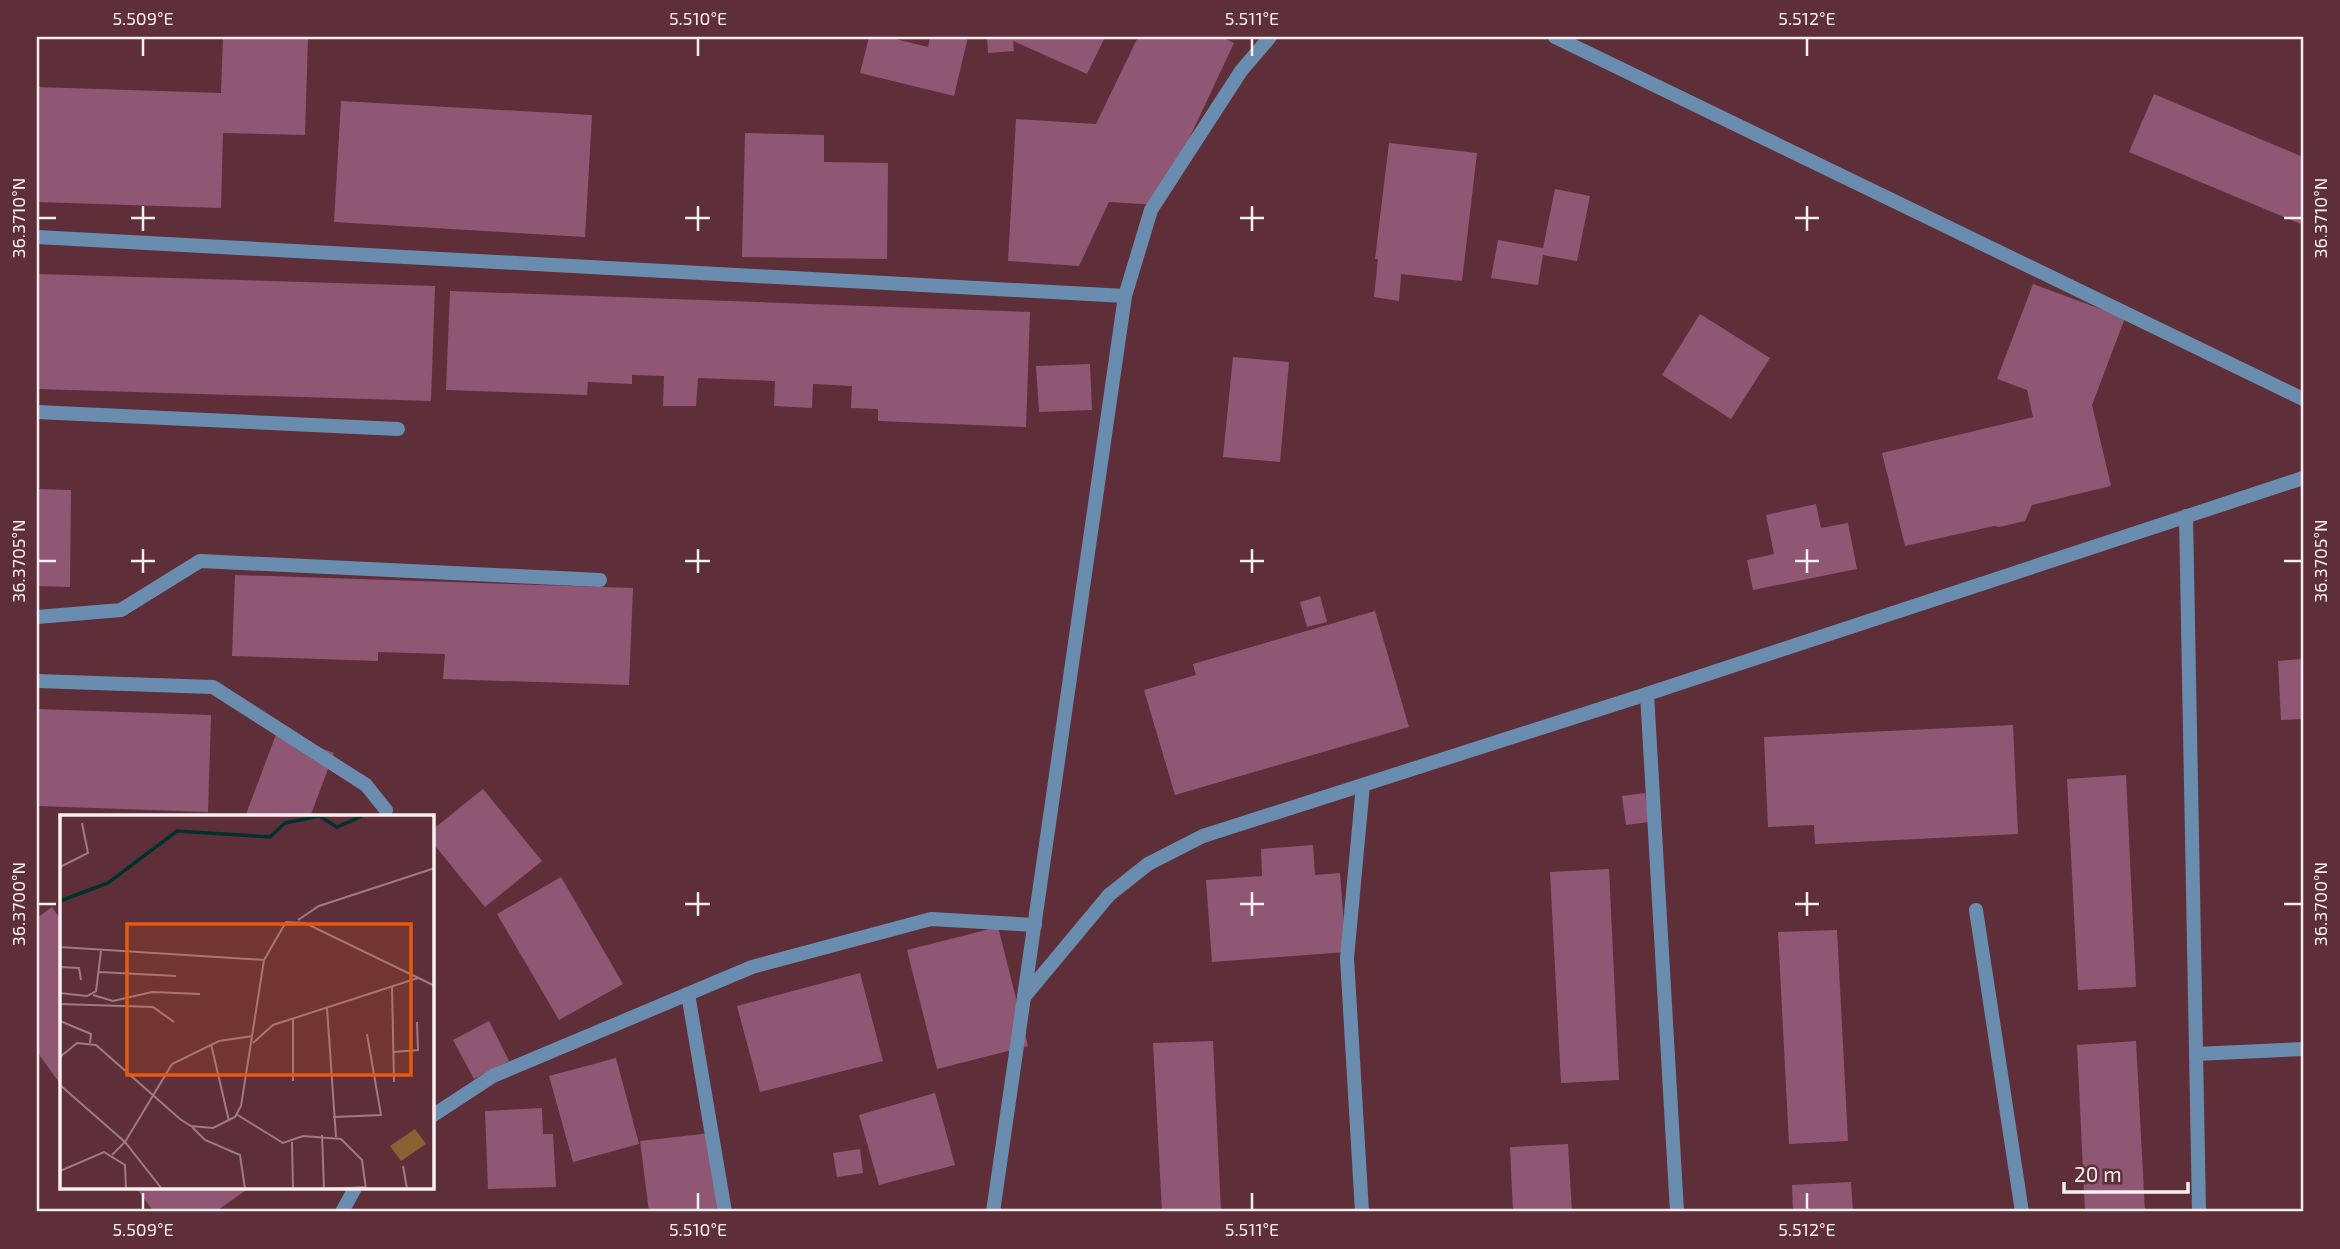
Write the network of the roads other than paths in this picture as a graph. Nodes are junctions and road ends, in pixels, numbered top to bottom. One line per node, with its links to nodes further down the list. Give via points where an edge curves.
1 (1270, 37): 4 (street, via 1241,71 1151,210)
2 (1555, 37): 5 (street)
3 (37, 237): 4 (street)
4 (1125, 296): 17 (street)
5 (2303, 399)
6 (37, 412): 7 (street)
7 (398, 429)
8 (2303, 478): 9 (street)
9 (2186, 516): 13 (street); 21 (street)
10 (600, 580): 11 (street, via 200,561 121,610)
11 (37, 617)
12 (37, 681): 15 (street, via 213,687 366,785)
13 (1647, 694): 14 (street); 28 (street)
14 (1363, 785): 19 (street, via 1203,836 1149,864 1109,895); 27 (street, via 1346,958)
15 (386, 810)
16 (1976, 910): 29 (street)
17 (1035, 925): 18 (street, via 931,919 752,967); 19 (street)
18 (688, 994): 22 (street, via 493,1076); 25 (street)
19 (1024, 997): 26 (street)
20 (2303, 1049): 21 (street)
21 (2196, 1054): 30 (street)
22 (434, 1115)
23 (354, 1190): 24 (street)
24 (342, 1212)
25 (725, 1212)
26 (993, 1212)
27 (1362, 1212)
28 (1677, 1212)
29 (2022, 1212)
30 (2199, 1212)

